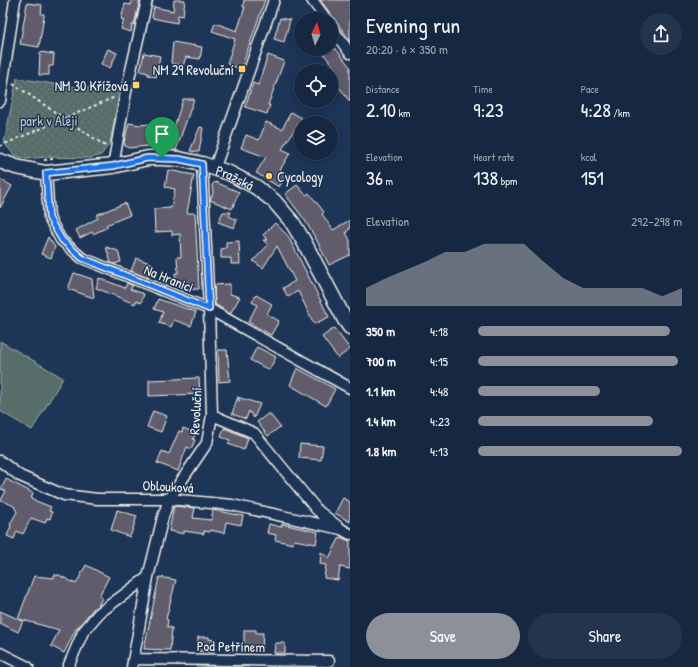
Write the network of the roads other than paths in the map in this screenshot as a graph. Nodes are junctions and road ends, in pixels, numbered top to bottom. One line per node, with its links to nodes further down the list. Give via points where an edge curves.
1 (15, 0): 8 (street)
2 (148, 0): 10 (street, via 126,92)
3 (274, 0): 11 (street, Revoluční)
4 (312, 0): 5 (street)
5 (321, 12)
6 (338, 36): 7 (street)
7 (350, 53)
8 (0, 101)
9 (3, 156): 12 (main road, Pražská, via 16,167)
10 (113, 166): 11 (main road, Pražská, via 148,158 179,159); 12 (main road, Pražská)
11 (208, 166): 13 (street, Revoluční); 14 (main road, Pražská, via 229,173 256,187 283,211 303,240)
12 (46, 173): 13 (street, Na Hranici, via 49,218 62,240 82,258)
13 (209, 309): 15 (street, Na Hranici); 16 (street, Revoluční)
14 (350, 327)
15 (350, 388)
16 (212, 414): 18 (street, Revoluční, via 207,443); 19 (street, via 254,433 317,510)
17 (0, 461): 18 (street, Oblouková, via 20,476 64,495 98,499)
18 (169, 499): 19 (street, Oblouková, via 232,505); 20 (street, Revoluční, via 162,517)
19 (345, 532)
20 (148, 577): 23 (street, Revoluční); 25 (street, via 99,613 83,632)
21 (0, 653): 24 (street)
22 (328, 661): 23 (street, Pod Petřínem)
23 (133, 663)
24 (28, 667)
25 (68, 667)

